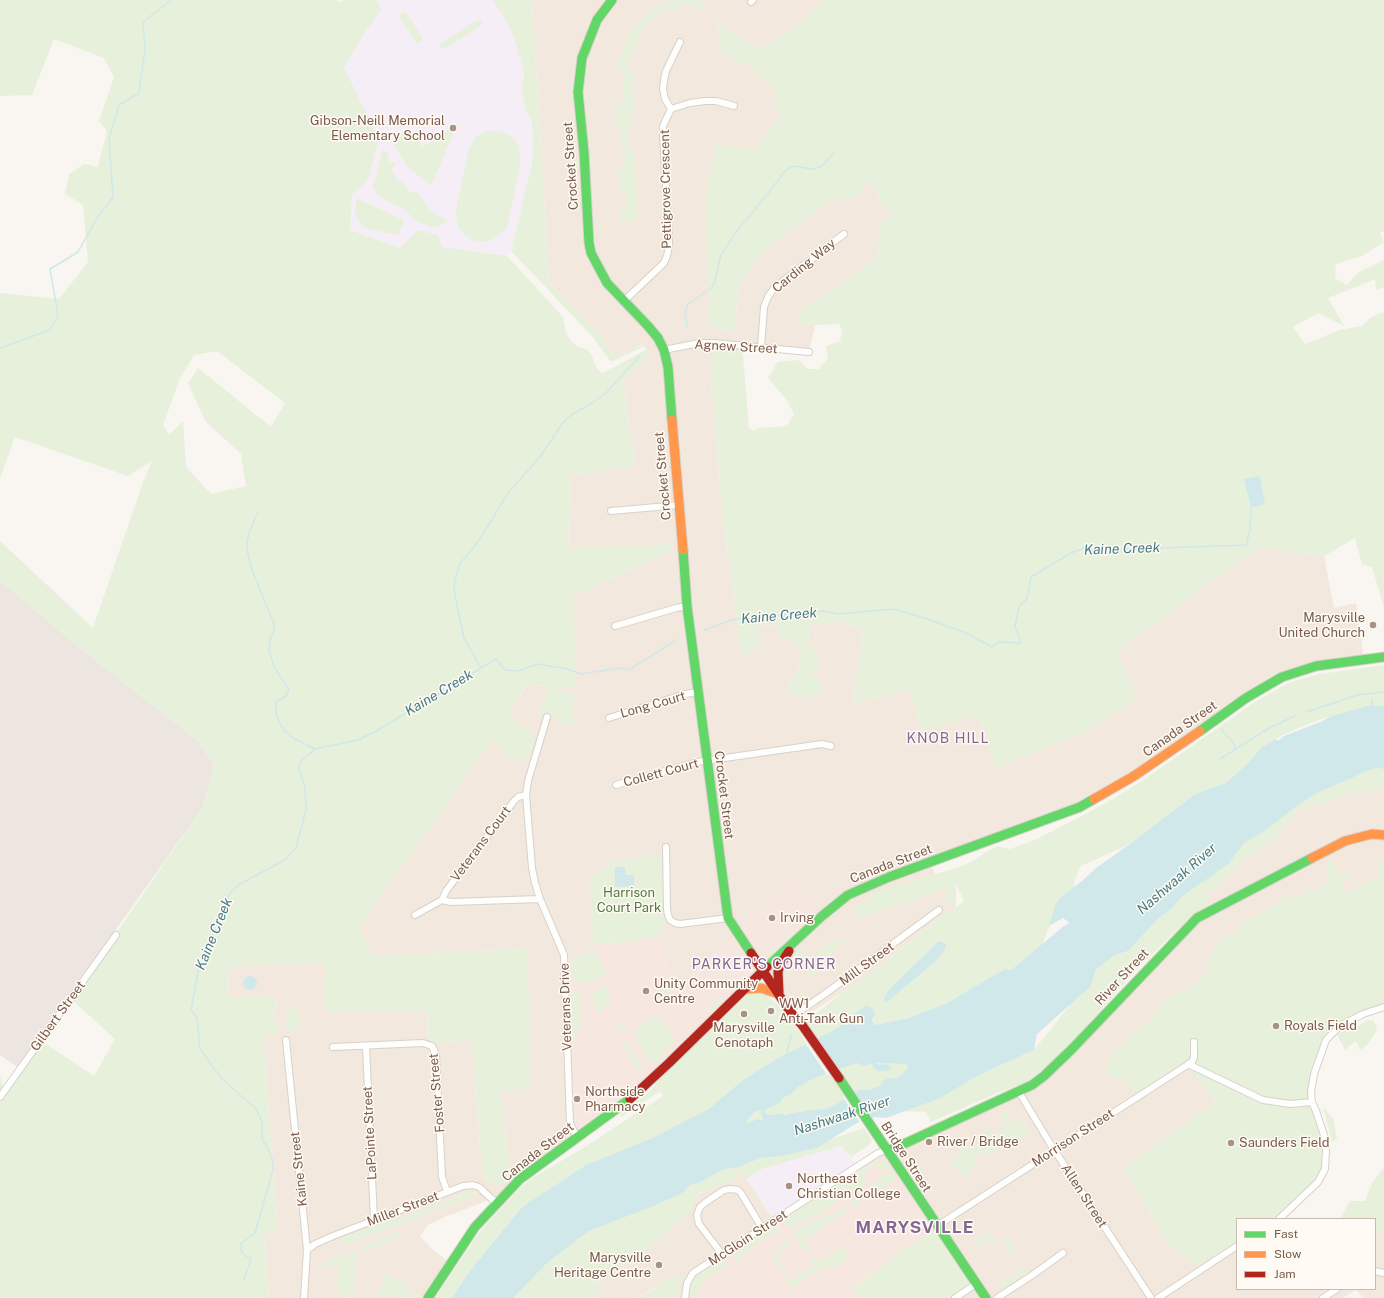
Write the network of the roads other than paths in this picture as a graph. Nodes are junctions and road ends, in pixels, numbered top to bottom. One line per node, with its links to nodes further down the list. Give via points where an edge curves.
1 (612, 0): 6 (main road, Crocket Street, via 597,20 582,58 578,92 591,253 602,276)
2 (680, 42): 4 (street, via 664,80 665,99)
3 (734, 106): 4 (street, via 705,101)
4 (671, 109): 6 (street, Pettigrove Crescent, via 663,134 670,246 664,263)
5 (844, 234): 7 (street, Carding Way, via 774,288 764,307)
6 (624, 301): 8 (main road, Crocket Street, via 658,338)
7 (761, 347): 8 (street, Agnew Street, via 699,343); 9 (street, Agnew Street)
8 (664, 350): 10 (main road, Crocket Street, via 668,367)
9 (809, 352)
10 (679, 505): 11 (street); 12 (main road, Crocket Street)
11 (610, 511)
12 (687, 606): 13 (street); 15 (main road, Crocket Street)
13 (615, 626)
14 (1384, 657): 30 (main road, Canada Street, via 1316,666 1282,677 1110,791 1080,807 859,889 838,903)
15 (698, 692): 17 (street, Long Court); 19 (main road, Crocket Street)
16 (547, 717): 21 (street, Veterans Drive)
17 (609, 718)
18 (831, 746): 19 (street, Collett Court, via 822,744)
19 (707, 760): 20 (street, Collett Court, via 688,763); 28 (main road, Crocket Street)
20 (616, 785)
21 (526, 795): 24 (street, Veterans Drive, via 532,868); 25 (street, Veterans Court, via 514,801 446,891)
22 (1384, 835): 41 (main road, River Street, via 1372,834 1345,841 1197,918 1072,1049 1044,1076)
23 (666, 847): 28 (street, via 667,909 670,920 680,924)
24 (540, 899): 25 (street, Veterans Court, via 451,902); 44 (street, Veterans Drive, via 564,955 570,1123)
25 (442, 900): 27 (street, Veterans Court)
26 (939, 910): 35 (street, Mill Street)
27 (415, 916)
28 (728, 918): 31 (main road, Crocket Street)
29 (116, 935): 42 (street, Gilbert Street)
30 (796, 940): 31 (main road, Canada Street); 33 (main road, via 780,965)
31 (763, 971): 32 (main road, Canada Street); 33 (main road, Bridge Street)
32 (745, 989): 33 (main road, via 761,988); 44 (main road, Canada Street, via 620,1108)
33 (779, 994): 35 (main road, Bridge Street)
34 (1384, 1007): 43 (street, via 1340,1026 1326,1040 1314,1074)
35 (794, 1015): 45 (main road, Bridge Street)
36 (286, 1040): 54 (street, Kaine Street)
37 (1194, 1042): 40 (street, via 1194,1057)
38 (366, 1046): 39 (street, Foster Street); 47 (street, Foster Street, via 423,1042 435,1050 442,1177); 50 (street, LaPointe Street)
39 (333, 1047)
40 (1188, 1064): 43 (street, via 1263,1100 1290,1104); 46 (street, Morrison Street)
41 (1019, 1092): 45 (main road, River Street); 46 (street, Allen Street)
42 (0, 1097)
43 (1312, 1102): 49 (street, via 1324,1135 1325,1169 1318,1182)
44 (577, 1138): 48 (main road, Canada Street, via 529,1172)
45 (887, 1150): 51 (main road, Bridge Street); 52 (street, McGloin Street, via 878,1153)
46 (1054, 1150): 51 (street, Morrison Street); 65 (street, Allen Street)
47 (447, 1192): 48 (street, Miller Street, via 473,1185 485,1190); 50 (street, Miller Street)
48 (496, 1203): 60 (main road, Canada Street, via 475,1227)
49 (1282, 1218)
50 (374, 1220): 54 (street, Miller Street, via 315,1244)
51 (937, 1226): 57 (main road, Bridge Street)
52 (762, 1228): 56 (street, McGloin Street); 56 (street, via 738,1190 724,1190 700,1207 697,1215 699,1224)
53 (1236, 1247): 66 (street)
54 (307, 1250): 59 (street, Kaine Street)
55 (1063, 1253): 64 (street)
56 (722, 1254): 61 (street, McGloin Street, via 692,1276 687,1282)
57 (976, 1284): 62 (street); 63 (main road, Bridge Street)
58 (1333, 1290): 67 (street)
59 (304, 1298)
60 (428, 1298)
61 (685, 1298)
62 (955, 1298)
63 (986, 1298)
64 (996, 1298)
65 (1151, 1298)
66 (1158, 1298)
67 (1323, 1298)

